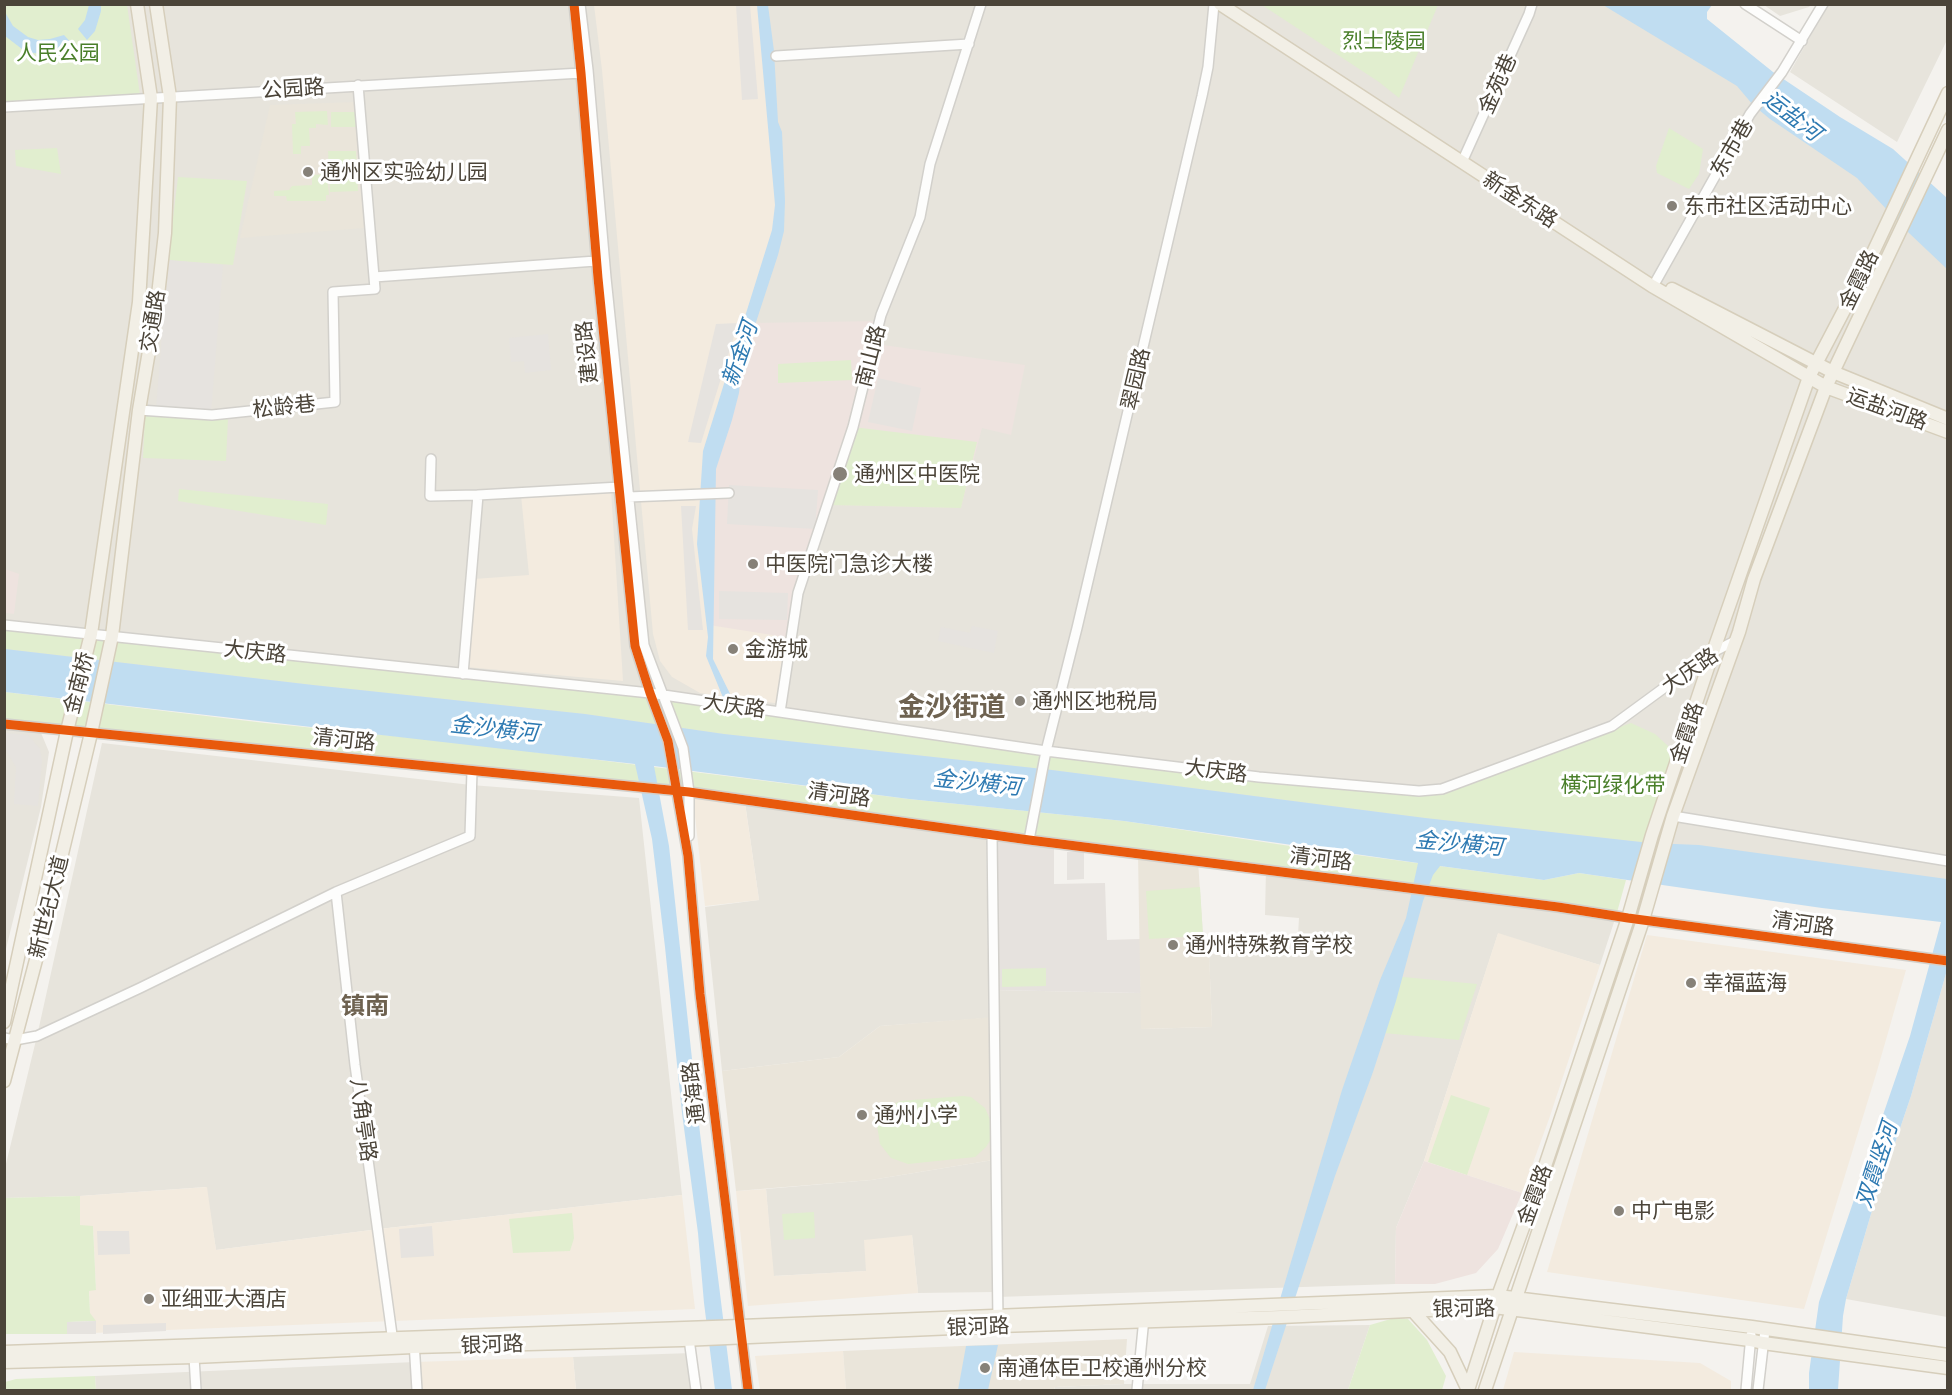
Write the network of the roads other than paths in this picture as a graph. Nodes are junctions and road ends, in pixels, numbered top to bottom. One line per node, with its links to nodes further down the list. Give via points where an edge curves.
1 (137, 4): 19 (main road, 交通路)
2 (156, 4): 18 (main road, 交通路)
3 (574, 4): 15 (street, 建设路)
4 (580, 4): 37 (street, 建设路)
5 (981, 4): 13 (street, 南山路)
6 (1214, 4): 50 (street, 翠园路, via 1202,96)
7 (1220, 4): 22 (main road, 新金东路)
8 (1229, 4): 22 (main road, 新金东路)
9 (1532, 4): 22 (street, 金苑巷)
10 (1745, 4): 12 (street)
11 (1823, 4): 12 (street, 东市巷)
12 (1802, 41): 25 (street, 东市巷, via 1754,109)
13 (969, 44): 14 (street); 46 (street, 南山路, via 930,164 920,216 880,315 853,427 798,593)
14 (776, 56)
15 (581, 73): 16 (street, 公园路); 23 (street, 建设路)
16 (358, 85): 18 (street, 公园路); 24 (street)
17 (1947, 93): 26 (main road, 金霞路, via 1862,276)
18 (170, 97): 19 (street, 公园路); 30 (main road, 交通路, via 165,233)
19 (151, 98): 20 (street, 公园路); 39 (main road, 交通路, via 140,302)
20 (4, 107)
21 (1947, 130): 27 (main road, 金霞路)
22 (1464, 159): 25 (main road, 新金东路); 28 (main road, 新金东路, via 1652,286)
23 (596, 261): 24 (street); 34 (street, 建设路)
24 (374, 277): 30 (street, 松龄巷, via 375,289 333,292 335,402 212,415)
25 (1656, 281): 26 (main road, 新金东路)
26 (1816, 363): 27 (main road, 新金东路); 28 (main road, 金霞路)
27 (1833, 372): 29 (main road, 金霞路); 31 (main road, 运盐河路)
28 (1809, 377): 29 (main road, 新金东路); 42 (main road, 金霞路)
29 (1826, 387): 32 (main road, 运盐河路); 41 (main road, 金霞路, via 1754,579)
30 (140, 410): 40 (main road, 交通路)
31 (1947, 419)
32 (1947, 432)
33 (431, 459): 36 (street, via 430,496)
34 (620, 487): 36 (street); 44 (street, 建设路, via 635,646)
35 (724, 494): 37 (street)
36 (478, 495): 43 (street)
37 (628, 497): 45 (street, 建设路, via 644,645)
38 (4, 625): 39 (street)
39 (90, 634): 40 (street, 大庆路); 48 (main road, 金南桥)
40 (112, 636): 43 (street, 大庆路); 49 (main road, 金南桥)
41 (1736, 641): 42 (street, 大庆路); 54 (main road, 金霞路)
42 (1713, 652): 50 (street, 大庆路, via 1612,726 1442,789 1419,791 1259,777); 60 (main road, 金霞路)
43 (463, 674): 44 (street, 大庆路)
44 (650, 693): 45 (street, 大庆路); 52 (street, 建设路, via 668,741)
45 (662, 695): 46 (street, 大庆路); 53 (street, 建设路, via 682,748)
46 (780, 712): 50 (street, 大庆路)
47 (4, 724): 48 (street)
48 (67, 731): 49 (street, 清河路); 63 (main road, 新世纪大道)
49 (91, 733): 51 (street, 清河路); 64 (main road, 新世纪大道)
50 (1046, 751): 56 (street, 翠园路)
51 (472, 771): 52 (street, 清河路); 59 (street, via 470,836)
52 (676, 791): 53 (street, 清河路); 57 (street, 通海路)
53 (690, 792): 55 (street, 清河路); 57 (street, 通海路)
54 (1673, 816): 58 (street); 61 (main road, 金霞路)
55 (992, 835): 56 (street, 清河路); 70 (street)
56 (1029, 840): 60 (street, 清河路)
57 (688, 856): 71 (street, 通海路, via 700,994)
58 (1947, 861)
59 (336, 892): 64 (street, via 36,1036); 75 (street, 八角亭路)
60 (1628, 918): 61 (street, 清河路); 66 (main road, 金霞路)
61 (1643, 920): 62 (street, 清河路); 67 (main road, 金霞路)
62 (1947, 961)
63 (4, 1022)
64 (10, 1039): 65 (main road, 新世纪大道)
65 (4, 1081)
66 (1496, 1302): 67 (main road, 银河路); 68 (main road, 银河路); 69 (main road, 银河路); 86 (main road, 金霞路)
67 (1514, 1303): 73 (main road, 银河路); 87 (main road, 金霞路)
68 (1413, 1311): 69 (main road, 银河路); 86 (main road, via 1450,1352)
69 (1144, 1315): 70 (main road, 银河路); 85 (street)
70 (998, 1320): 71 (main road, 银河路)
71 (741, 1331): 72 (main road, 银河路); 84 (street, 通海路)
72 (684, 1335): 74 (main road, 银河路); 83 (street)
73 (1757, 1335): 77 (main road, 银河路, via 1804,1335); 80 (main road, 银河路, via 1802,1348); 88 (street); 89 (street)
74 (414, 1342): 75 (main road, 银河路); 82 (street)
75 (393, 1343): 76 (main road, 银河路); 78 (main road, 银河路)
76 (4, 1352)
77 (1947, 1355)
78 (194, 1357): 79 (main road, 银河路); 81 (street)
79 (4, 1362)
80 (1947, 1368)
81 (196, 1390)
82 (417, 1390)
83 (696, 1390)
84 (748, 1390)
85 (1137, 1390)
86 (1468, 1390)
87 (1485, 1390)
88 (1746, 1390)
89 (1758, 1390)

